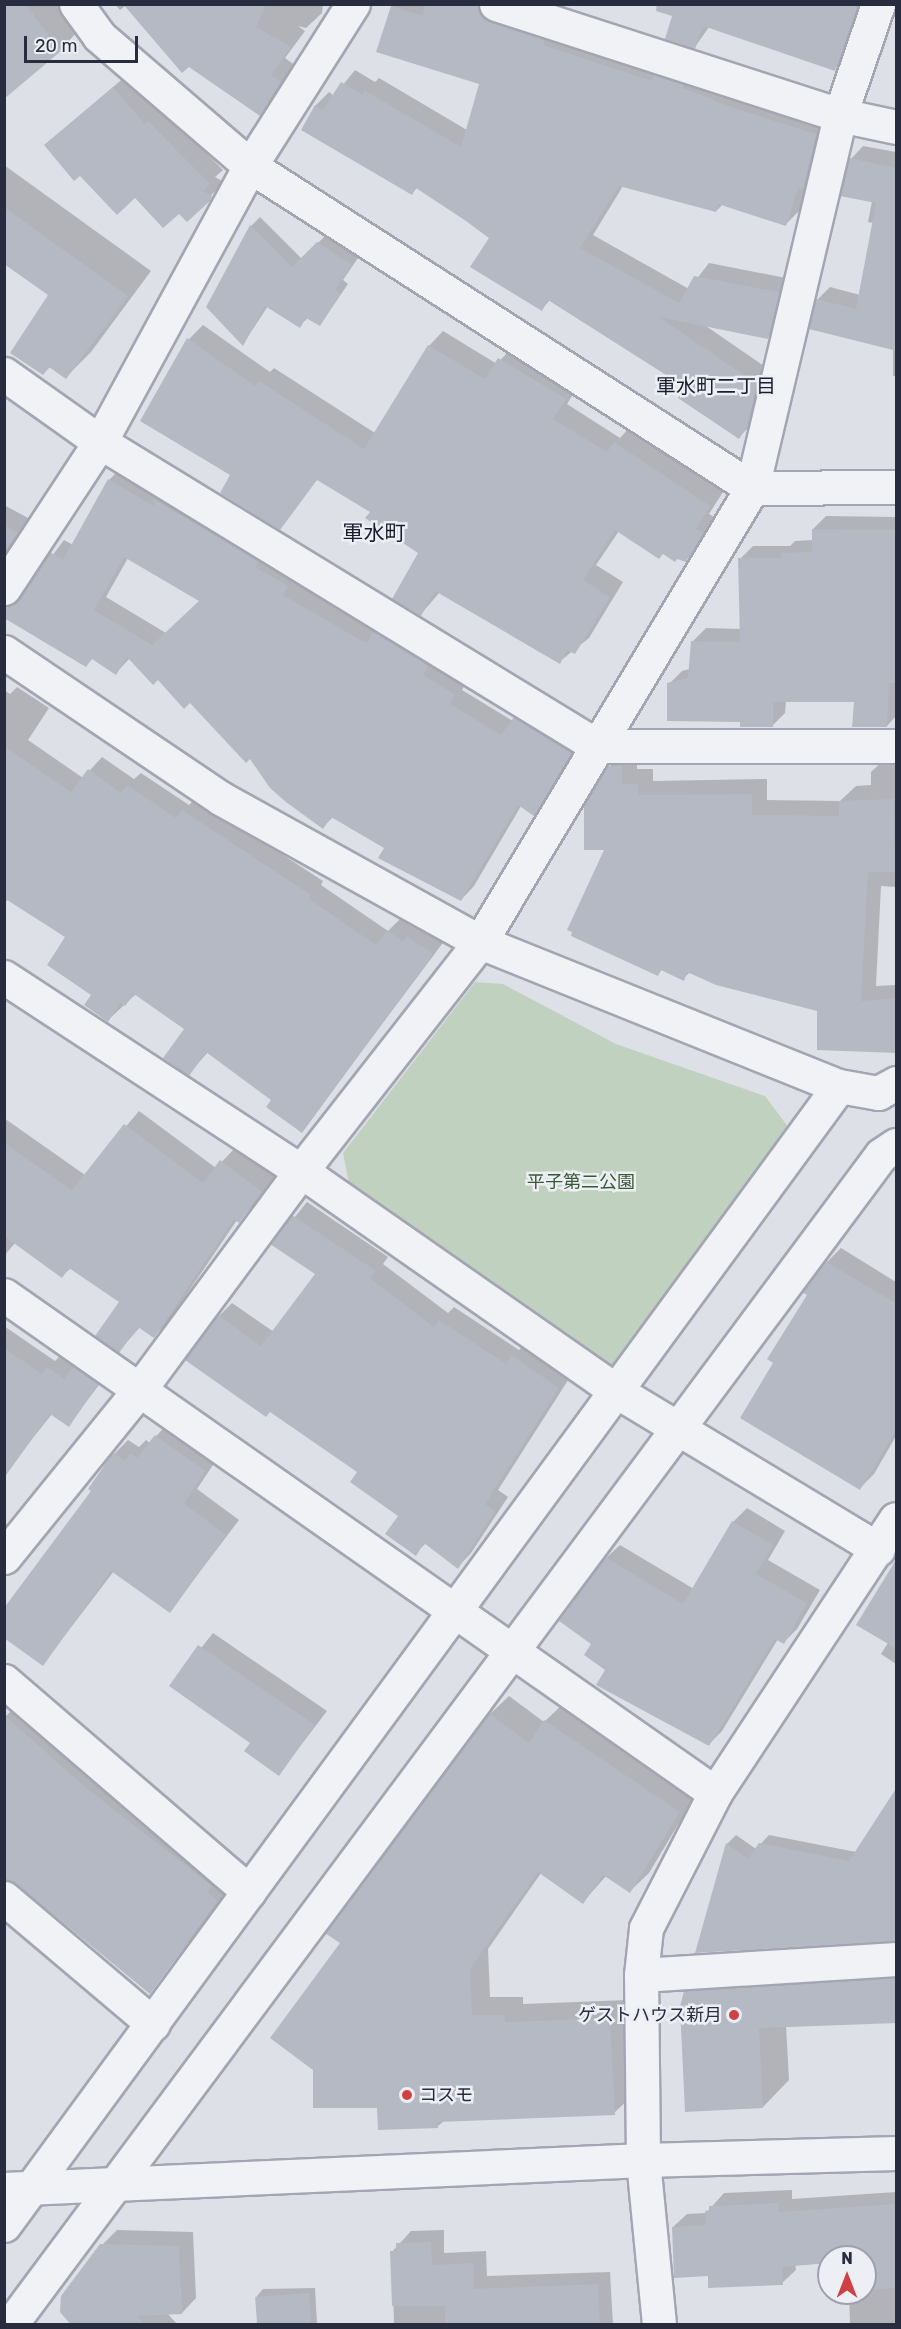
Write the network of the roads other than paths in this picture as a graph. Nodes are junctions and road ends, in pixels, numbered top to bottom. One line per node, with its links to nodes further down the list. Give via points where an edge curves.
1 (76, 4): 7 (street, via 99,36)
2 (353, 4): 7 (street)
3 (496, 4): 5 (street)
4 (878, 4): 5 (street)
5 (840, 115): 6 (street); 11 (street)
6 (897, 127)
7 (250, 166): 9 (street); 11 (street)
8 (4, 374): 9 (street)
9 (100, 442): 12 (street); 14 (street)
10 (897, 487): 11 (street)
11 (752, 488): 14 (street)
12 (4, 588)
13 (4, 652): 16 (street, via 222,799)
14 (597, 746): 15 (street); 16 (street)
15 (897, 746)
16 (480, 942): 19 (street); 21 (street)
17 (4, 977): 21 (street)
18 (897, 1083): 19 (street, via 878,1093)
19 (839, 1086): 24 (street)
20 (897, 1145): 25 (street, via 881,1155)
21 (301, 1171): 23 (street); 24 (street)
22 (4, 1295): 23 (street)
23 (139, 1390): 28 (street); 29 (street)
24 (616, 1391): 25 (street); 29 (street)
25 (678, 1429): 27 (street); 30 (street)
26 (897, 1519): 27 (street)
27 (878, 1549): 32 (street)
28 (4, 1557)
29 (456, 1609): 30 (street); 33 (street)
30 (513, 1649): 32 (street); 40 (street)
31 (4, 1681): 33 (street)
32 (715, 1793): 36 (street, via 646,1928)
33 (249, 1892): 37 (street)
34 (4, 1898): 37 (street)
35 (897, 1959): 36 (street)
36 (641, 1975): 39 (street)
37 (153, 2024): 41 (street)
38 (897, 2153): 39 (street)
39 (643, 2160): 40 (street); 44 (street)
40 (113, 2184): 41 (street); 43 (street)
41 (19, 2188): 42 (street)
42 (4, 2225)
43 (24, 2319)
44 (659, 2325)

